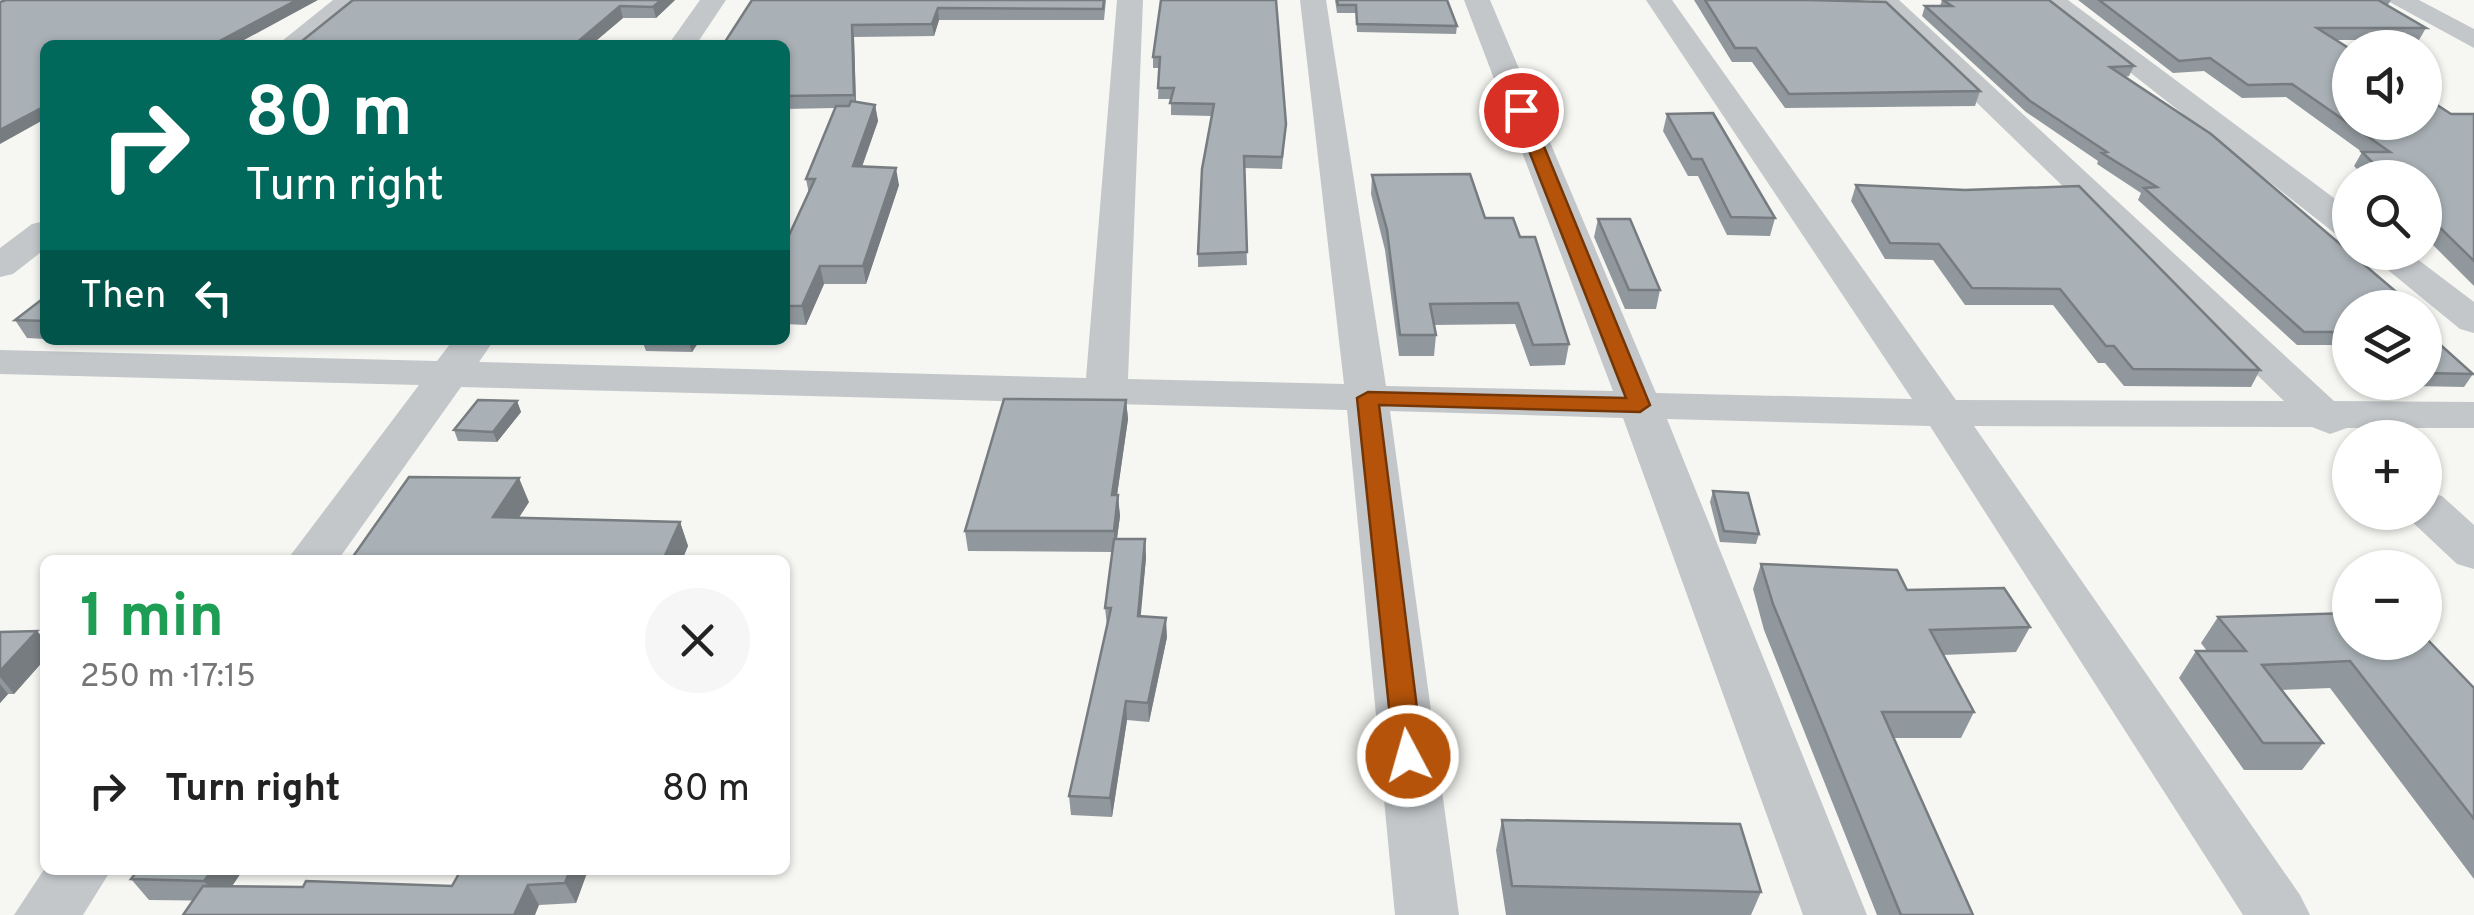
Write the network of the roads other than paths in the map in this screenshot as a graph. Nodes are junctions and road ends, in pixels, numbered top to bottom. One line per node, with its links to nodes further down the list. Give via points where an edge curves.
1 (350, 0): 10 (street)
2 (713, 0): 11 (street)
3 (1130, 0): 20 (street)
4 (1313, 0): 21 (street)
5 (1477, 0): 22 (street)
6 (1659, 0): 23 (street)
7 (1884, 0): 26 (street)
8 (2051, 0): 13 (street)
9 (2399, 0): 12 (street)
10 (297, 40)
11 (685, 40)
12 (2474, 40)
13 (2332, 213)
14 (40, 236): 15 (street)
15 (0, 266)
16 (2407, 270): 17 (street)
17 (2474, 321)
18 (462, 358): 19 (street); 20 (street); 30 (street)
19 (0, 362)
20 (1106, 394): 21 (street)
21 (1368, 398): 22 (street); 33 (street)
22 (1640, 405): 23 (street); 34 (street)
23 (1943, 413): 27 (street); 35 (street)
24 (2474, 415): 25 (street)
25 (2404, 420)
26 (2332, 422)
27 (2332, 425)
28 (2442, 523): 29 (street)
29 (2474, 552)
30 (316, 555)
31 (76, 875): 32 (street)
32 (46, 915)
33 (1426, 915)
34 (1835, 915)
35 (2278, 915)

